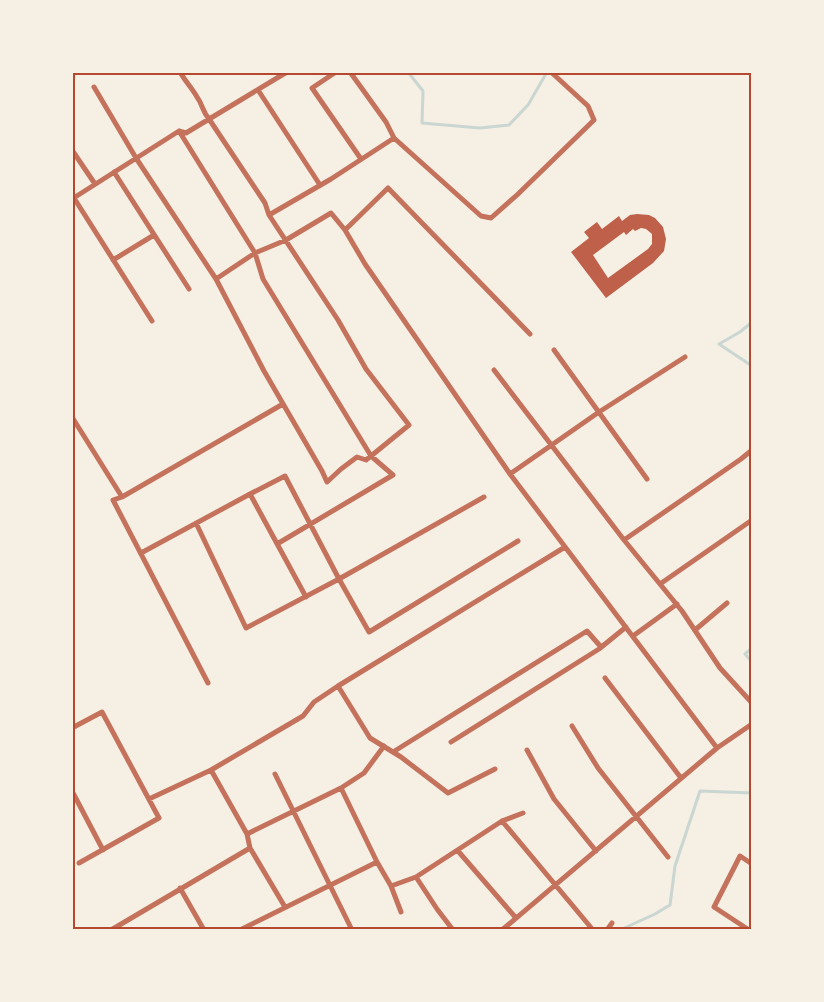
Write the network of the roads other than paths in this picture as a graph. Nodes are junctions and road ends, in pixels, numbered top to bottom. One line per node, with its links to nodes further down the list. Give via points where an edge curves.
1 (180, 72): 8 (street)
2 (287, 72): 7 (street)
3 (336, 72): 13 (street, via 312,88)
4 (350, 72): 10 (street)
5 (551, 72): 10 (street, via 588,106 594,120 491,218 481,216)
6 (94, 87): 12 (street)
7 (258, 90): 8 (street); 16 (street)
8 (209, 119): 9 (street, via 186,133); 18 (street, via 265,203)
9 (179, 131): 12 (street); 22 (street)
10 (394, 138): 13 (street)
11 (72, 150): 15 (street)
12 (136, 158): 14 (street); 24 (street)
13 (361, 159): 16 (street)
14 (114, 172): 15 (street); 20 (street)
15 (95, 184): 17 (street)
16 (320, 186): 18 (street)
17 (73, 199): 23 (street)
18 (269, 215): 21 (street)
19 (345, 230): 21 (street, via 331,213); 27 (street, via 388,188); 37 (street)
20 (154, 235): 23 (street); 25 (street)
21 (286, 240): 22 (street); 36 (street, via 366,369 409,425)
22 (255, 253): 24 (street); 36 (street, via 263,279)
23 (113, 260): 26 (street)
24 (216, 279): 31 (street)
25 (189, 289)
26 (152, 321)
27 (530, 334)
28 (554, 350): 32 (street)
29 (685, 357): 32 (street)
30 (494, 370): 34 (street)
31 (283, 404): 36 (street, via 327,482 357,457 366,460); 40 (street)
32 (598, 412): 34 (street); 38 (street)
33 (72, 417): 40 (street)
34 (551, 445): 37 (street); 45 (street)
35 (752, 450): 45 (street)
36 (371, 456): 44 (street, via 393,475)
37 (510, 474): 48 (street)
38 (647, 479)
39 (250, 494): 43 (street); 44 (street, via 285,476); 47 (street)
40 (122, 497): 49 (street, via 113,500)
41 (484, 497): 50 (street)
42 (752, 520): 51 (street)
43 (196, 523): 49 (street); 52 (street, via 246,628)
44 (310, 524): 47 (street); 50 (street)
45 (624, 540): 51 (street)
46 (518, 541): 50 (street, via 369,632)
47 (277, 544): 52 (street)
48 (565, 547): 55 (street); 61 (street)
49 (141, 553): 60 (street)
50 (339, 578): 52 (street)
51 (660, 584): 54 (street)
52 (306, 597)
53 (727, 603): 56 (street)
54 (677, 604): 56 (street); 57 (street)
55 (626, 627): 57 (street); 58 (street)
56 (695, 630): 62 (street, via 720,668)
57 (633, 636): 68 (street)
58 (601, 647): 66 (street); 70 (street, via 586,631)
59 (605, 678): 74 (street)
60 (208, 683)
61 (338, 686): 67 (street, via 370,738); 72 (street, via 314,702 303,716)
62 (752, 703)
63 (752, 724): 68 (street)
64 (572, 726): 80 (street, via 598,768)
65 (72, 728): 77 (street, via 102,712)
66 (451, 742)
67 (384, 746): 70 (street); 75 (street, via 364,773)
68 (717, 748): 74 (street)
69 (527, 750): 86 (street, via 554,799)
70 (393, 752): 71 (street, via 448,794)
71 (495, 769)
72 (211, 770): 77 (street); 82 (street)
73 (275, 774): 78 (street)
74 (681, 778): 80 (street)
75 (341, 788): 78 (street); 88 (street)
76 (72, 791): 84 (street)
77 (149, 799): 84 (street, via 159,818)
78 (294, 811): 82 (street); 92 (street)
79 (523, 813): 81 (street)
80 (636, 817): 86 (street); 87 (street)
81 (502, 822): 85 (street); 94 (street)
82 (247, 834): 83 (street)
83 (250, 848): 95 (street); 96 (street)
84 (103, 850): 89 (street)
85 (458, 850): 91 (street); 98 (street)
86 (596, 851): 94 (street)
87 (668, 857)
88 (377, 862): 92 (street); 93 (street)
89 (79, 863)
90 (752, 864): 108 (street, via 740,856 714,907)
91 (416, 877): 93 (street); 104 (street)
92 (330, 885): 96 (street); 103 (street)
93 (392, 886): 97 (street)
94 (555, 886): 98 (street); 106 (street)
95 (180, 888): 100 (street); 101 (street)
96 (285, 907): 102 (street)
97 (401, 912)
98 (516, 918): 105 (street)
99 (612, 923): 107 (street)
100 (111, 930)
101 (204, 930)
102 (240, 930)
103 (352, 930)
104 (453, 930)
105 (502, 930)
106 (593, 930)
107 (607, 930)
108 (749, 930)

